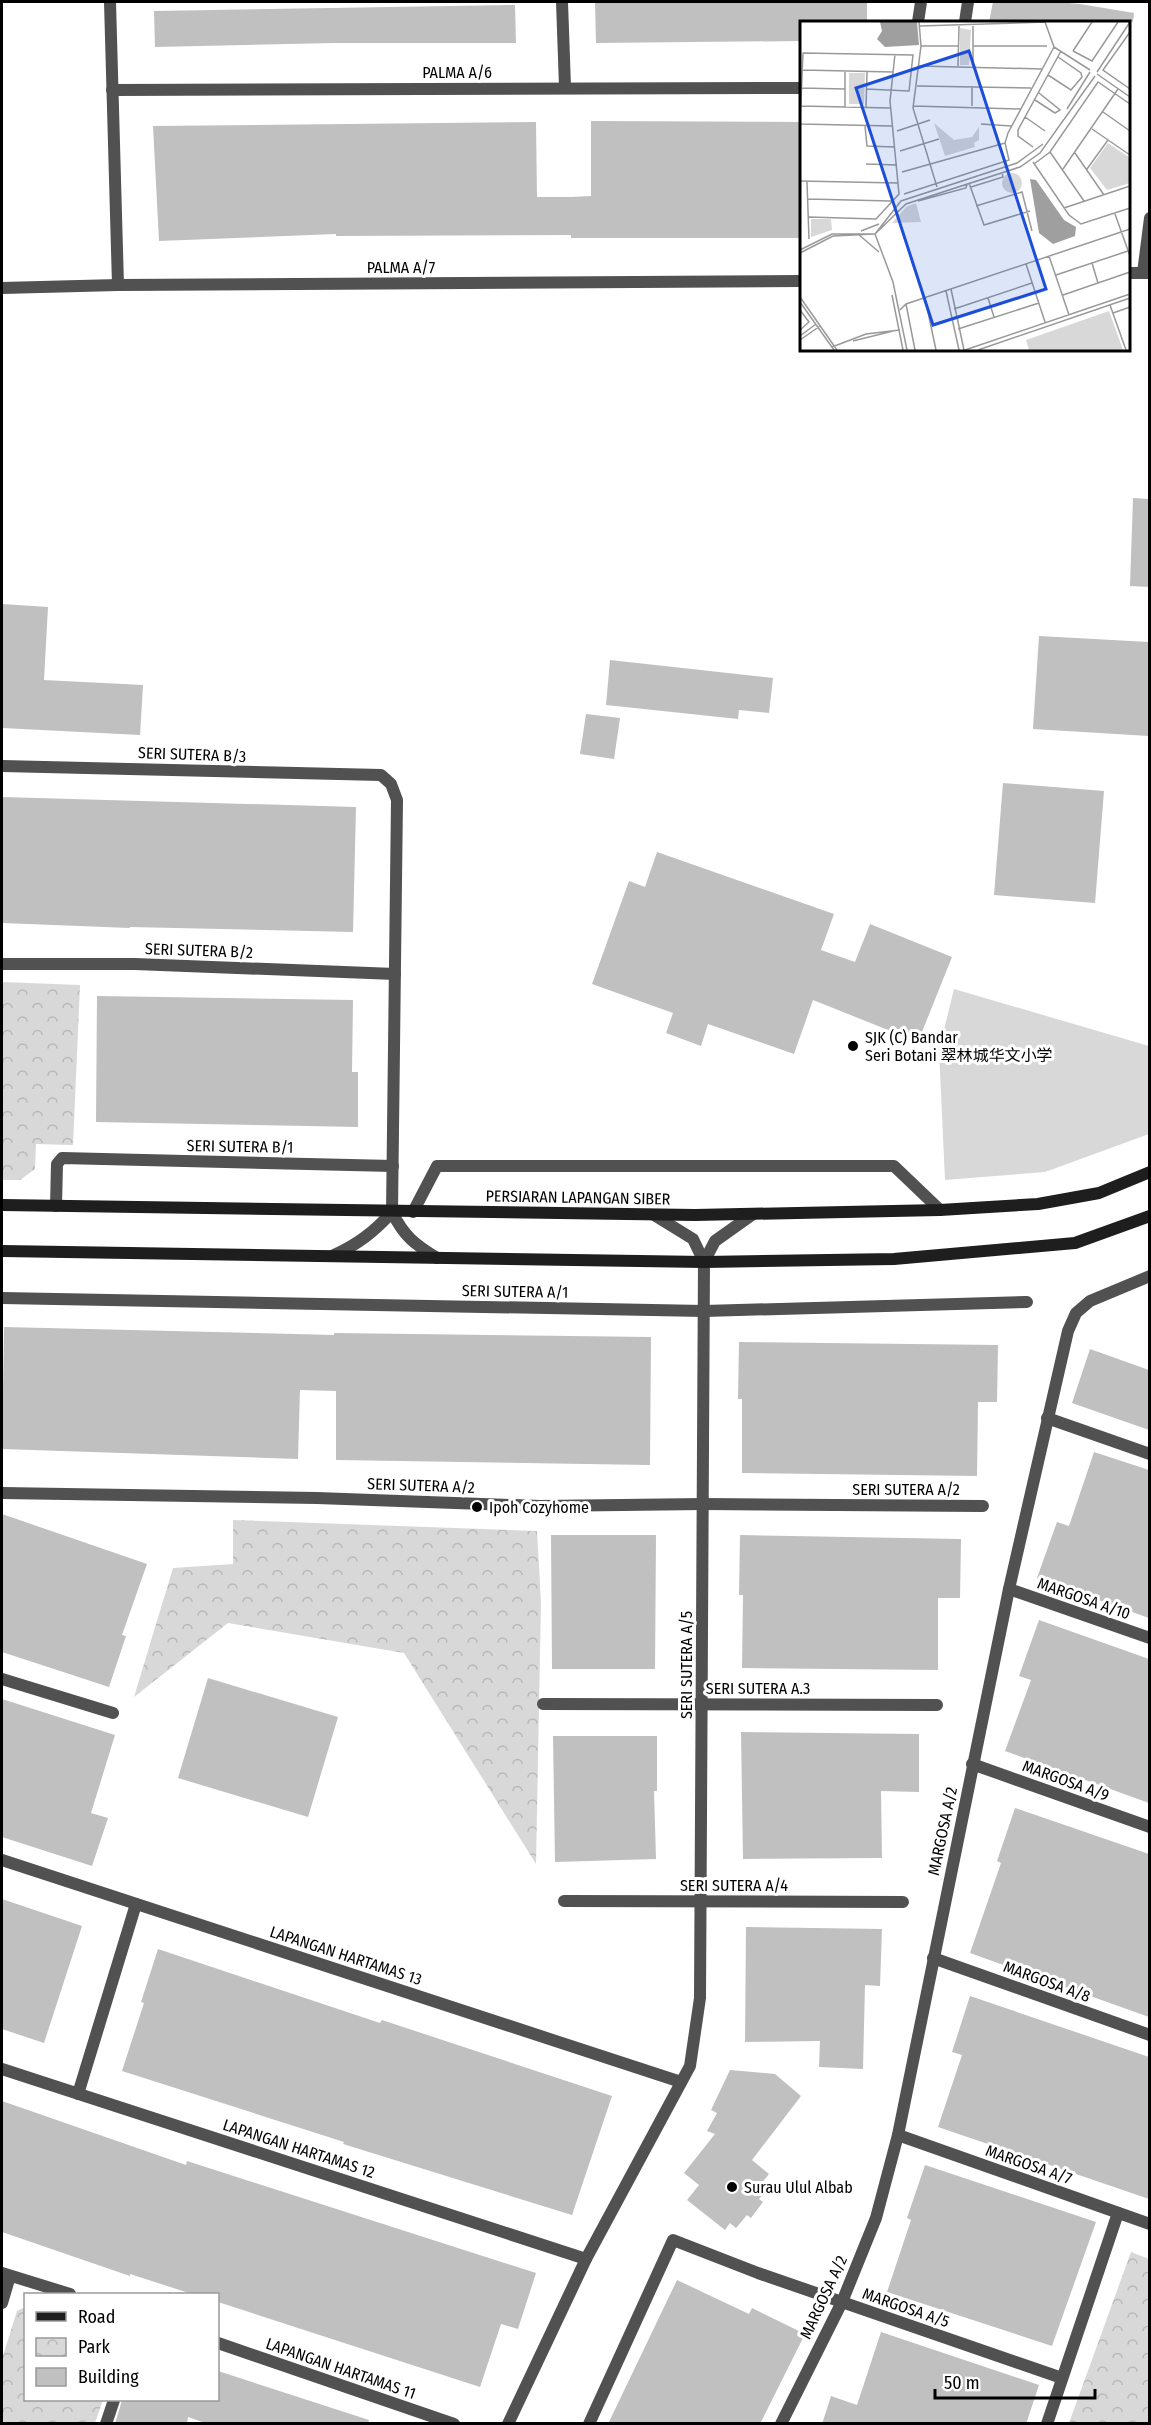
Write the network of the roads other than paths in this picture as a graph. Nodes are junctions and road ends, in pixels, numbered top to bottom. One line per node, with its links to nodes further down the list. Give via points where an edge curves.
1 (110, 2): 9 (street)
2 (562, 2): 7 (street)
3 (921, 2): 5 (street)
4 (968, 2): 6 (street)
5 (918, 21)
6 (965, 21)
7 (565, 87): 8 (street, PALMA A/6); 9 (street, PALMA A/6)
8 (800, 88)
9 (112, 90): 14 (street)
10 (1149, 218): 12 (street)
11 (1130, 273): 12 (street)
12 (1146, 273)
13 (800, 281): 14 (street, PALMA A/7)
14 (118, 285): 15 (street, PALMA A/7)
15 (2, 288)
16 (2, 766): 18 (street, SERI SUTERA B/3, via 381,775 397,800)
17 (2, 964): 18 (street, SERI SUTERA B/2, via 135,964)
18 (395, 974): 19 (street)
19 (393, 1166): 22 (street, SERI SUTERA B/1, via 62,1158 57,1164); 24 (street)
20 (1149, 1172): 23 (main road, PERSIARAN LAPANGAN SIBER, via 1099,1193 1038,1204)
21 (2, 1205): 22 (main road, PERSIARAN LAPANGAN SIBER)
22 (56, 1206): 24 (main road, PERSIARAN LAPANGAN SIBER)
23 (940, 1210): 25 (street, via 894,1166 437,1166); 26 (main road, PERSIARAN LAPANGAN SIBER)
24 (392, 1212): 25 (main road, PERSIARAN LAPANGAN SIBER); 30 (street, via 377,1230); 31 (street, via 403,1233)
25 (413, 1212): 27 (main road, PERSIARAN LAPANGAN SIBER)
26 (753, 1214): 27 (main road, PERSIARAN LAPANGAN SIBER); 32 (street, via 715,1241)
27 (654, 1215): 32 (street, via 693,1239)
28 (1149, 1216): 32 (main road, via 1075,1243 1014,1250 894,1260)
29 (2, 1251): 30 (main road)
30 (332, 1256): 31 (main road)
31 (437, 1258): 32 (main road)
32 (704, 1262): 36 (street, SERI SUTERA A/5)
33 (1149, 1276): 37 (street, MARGOSA A/2, via 1090,1301 1076,1313)
34 (2, 1298): 36 (street, SERI SUTERA A/1)
35 (1027, 1302): 36 (street, SERI SUTERA A/1)
36 (704, 1311): 40 (street, SERI SUTERA A/5)
37 (1047, 1418): 38 (street); 42 (street, MARGOSA A/2)
38 (1149, 1454)
39 (2, 1492): 40 (street, SERI SUTERA A/2, via 540,1506)
40 (703, 1504): 41 (street, SERI SUTERA A/2); 46 (street, SERI SUTERA A/5)
41 (983, 1506)
42 (1008, 1589): 43 (street, MARGOSA A/10); 49 (street, MARGOSA A/2)
43 (1149, 1638)
44 (2, 1679): 48 (street)
45 (543, 1704): 46 (street, SERI SUTERA A.3)
46 (702, 1704): 47 (street, SERI SUTERA A.3); 52 (street, SERI SUTERA A/5)
47 (937, 1705)
48 (113, 1713)
49 (972, 1764): 50 (street, MARGOSA A/9); 56 (street, MARGOSA A/2)
50 (1149, 1827)
51 (2, 1860): 55 (street, LAPANGAN HARTAMAS 13)
52 (701, 1900): 53 (street, SERI SUTERA A/4); 54 (street, SERI SUTERA A/4); 59 (street, SERI SUTERA A/5, via 700,1998 690,2066)
53 (564, 1901)
54 (903, 1902)
55 (136, 1904): 59 (street, LAPANGAN HARTAMAS 13); 60 (street)
56 (933, 1958): 57 (street, MARGOSA A/8); 61 (street, MARGOSA A/2)
57 (1149, 2035)
58 (2, 2069): 60 (street, LAPANGAN HARTAMAS 12)
59 (681, 2082): 64 (street)
60 (78, 2094): 64 (street, LAPANGAN HARTAMAS 12)
61 (898, 2135): 62 (street, MARGOSA A/7); 68 (street, MARGOSA A/2, via 876,2218)
62 (1118, 2213): 63 (street, MARGOSA A/7); 70 (street)
63 (1149, 2224)
64 (586, 2259): 74 (street)
65 (6, 2274): 66 (street); 67 (street)
66 (64, 2293)
67 (2, 2302)
68 (842, 2302): 70 (street, MARGOSA A/5); 75 (street, MARGOSA A/5, via 673,2240); 76 (street, MARGOSA A/2)
69 (219, 2343): 73 (street, LAPANGAN HARTAMAS 11)
70 (1062, 2378): 77 (street)
71 (114, 2401): 72 (street)
72 (106, 2424)
73 (454, 2424)
74 (508, 2424)
75 (589, 2424)
76 (781, 2424)
77 (1047, 2424)

